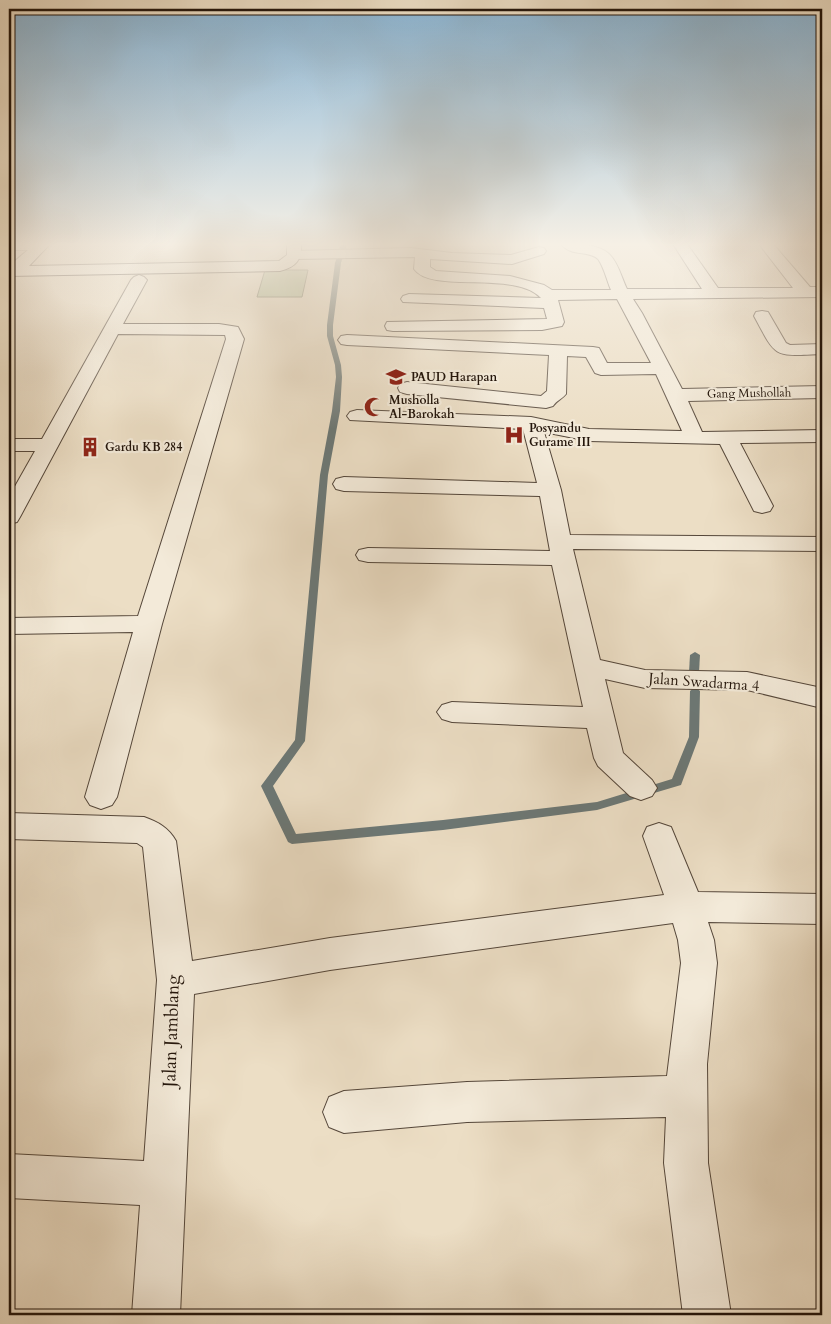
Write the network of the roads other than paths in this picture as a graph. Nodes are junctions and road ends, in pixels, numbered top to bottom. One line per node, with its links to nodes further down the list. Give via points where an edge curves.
1 (124, 306): 6 (street)
2 (551, 306): 5 (street, via 554,324)
3 (629, 306): 10 (street)
4 (762, 316): 8 (street, via 779,346 787,350)
5 (393, 326)
6 (112, 328): 22 (street); 30 (street, via 219,329 232,331 235,339)
7 (347, 340): 9 (street)
8 (822, 349)
9 (558, 351): 10 (street, via 593,352 601,369); 13 (street)
10 (663, 368): 15 (street)
11 (490, 378): 13 (street, via 501,384)
12 (407, 388): 13 (street, via 544,402 548,402)
13 (556, 391)
14 (822, 392): 15 (street, Gang Mushollah)
15 (676, 395): 19 (street)
16 (357, 416): 17 (street)
17 (531, 423): 19 (street, via 589,435); 24 (street)
18 (822, 436): 20 (street)
19 (695, 438): 20 (street)
20 (727, 438): 25 (street)
21 (9, 445): 22 (street)
22 (48, 445): 26 (street)
23 (344, 484): 24 (street)
24 (550, 490): 28 (street)
25 (762, 506)
26 (9, 518)
27 (822, 544): 28 (street)
28 (562, 550): 29 (street); 32 (street)
29 (368, 555)
30 (150, 624): 31 (street); 37 (street)
31 (9, 626)
32 (587, 666): 33 (street, Jalan Swadarma 4, via 645,679 748,681); 35 (street)
33 (822, 698)
34 (452, 712): 35 (street)
35 (600, 718): 36 (street, via 609,758)
36 (641, 788)
37 (101, 797)
38 (9, 826): 42 (street, Jalan Jamblang, via 144,830 159,841)
39 (659, 836): 40 (street)
40 (686, 907): 41 (street); 42 (street, via 315,957); 43 (street, via 699,963 687,1064)
41 (822, 909)
42 (176, 980): 46 (street, Jalan Jamblang)
43 (687, 1096): 44 (street, via 467,1102); 48 (street, via 686,1163)
44 (344, 1112)
45 (9, 1176): 46 (street)
46 (163, 1184): 47 (street, Jalan Jamblang)
47 (156, 1315)
48 (706, 1315)

